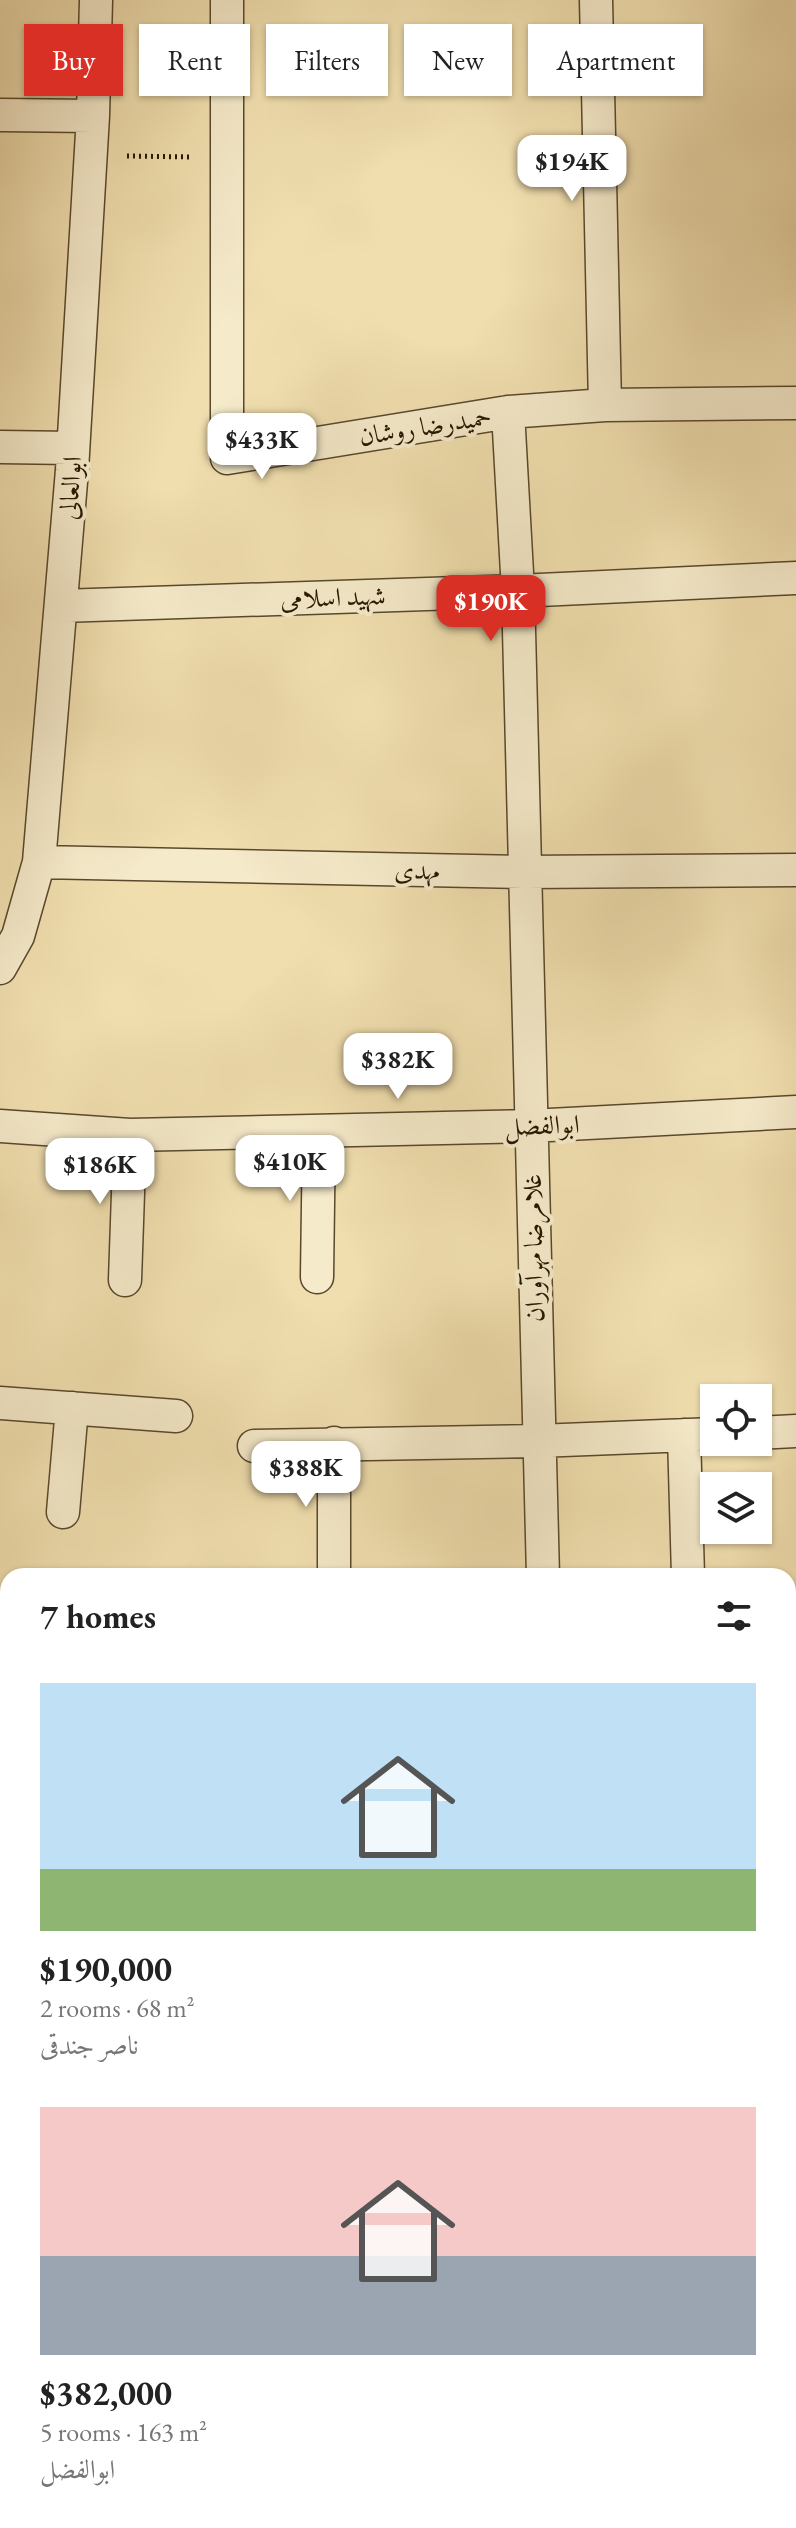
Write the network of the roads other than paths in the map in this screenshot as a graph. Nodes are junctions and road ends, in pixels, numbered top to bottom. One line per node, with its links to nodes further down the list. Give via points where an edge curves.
1 (96, 0): 5 (street, ابوالعالی)
2 (227, 0): 8 (street, حمیدرضا روشان, via 227,458)
3 (596, 0): 7 (street)
4 (0, 115): 5 (street)
5 (93, 116): 10 (street, ابوالعالی)
6 (796, 403): 7 (street, حمیدرضا روشان)
7 (605, 405): 8 (street, حمیدرضا روشان)
8 (508, 412): 12 (street, غلامرضا مهرآوران)
9 (0, 447): 10 (street)
10 (73, 448): 13 (street, ابوالعالی)
11 (796, 578): 12 (street, شهید اسلامی)
12 (518, 591): 13 (street, شهید اسلامی); 16 (street, غلامرضا مهرآوران)
13 (61, 606): 14 (street, ابوالعالی)
14 (39, 862): 16 (street, مهدی); 17 (street, ابوالعالی, via 18,936)
15 (796, 870): 16 (street, مهدی)
16 (525, 872): 20 (street, غلامرضا مهرآوران)
17 (0, 968)
18 (796, 1112): 20 (street, ابوالفضل)
19 (0, 1126): 22 (street, ابوالفضل)
20 (530, 1126): 21 (street, ابوالفضل); 31 (street, غلامرضا مهرآوران)
21 (319, 1131): 22 (street, ابوالفضل); 23 (street)
22 (130, 1135): 24 (street)
23 (317, 1277)
24 (125, 1280)
25 (0, 1403): 26 (street)
26 (72, 1408): 27 (street); 34 (street)
27 (176, 1416)
28 (796, 1431): 29 (street)
29 (772, 1432)
30 (699, 1435): 31 (street); 37 (street)
31 (538, 1441): 32 (street); 36 (street, غلامرضا مهرآوران)
32 (334, 1443): 33 (street); 35 (street)
33 (254, 1446)
34 (63, 1512)
35 (334, 1568)
36 (543, 1568)
37 (689, 1568)

